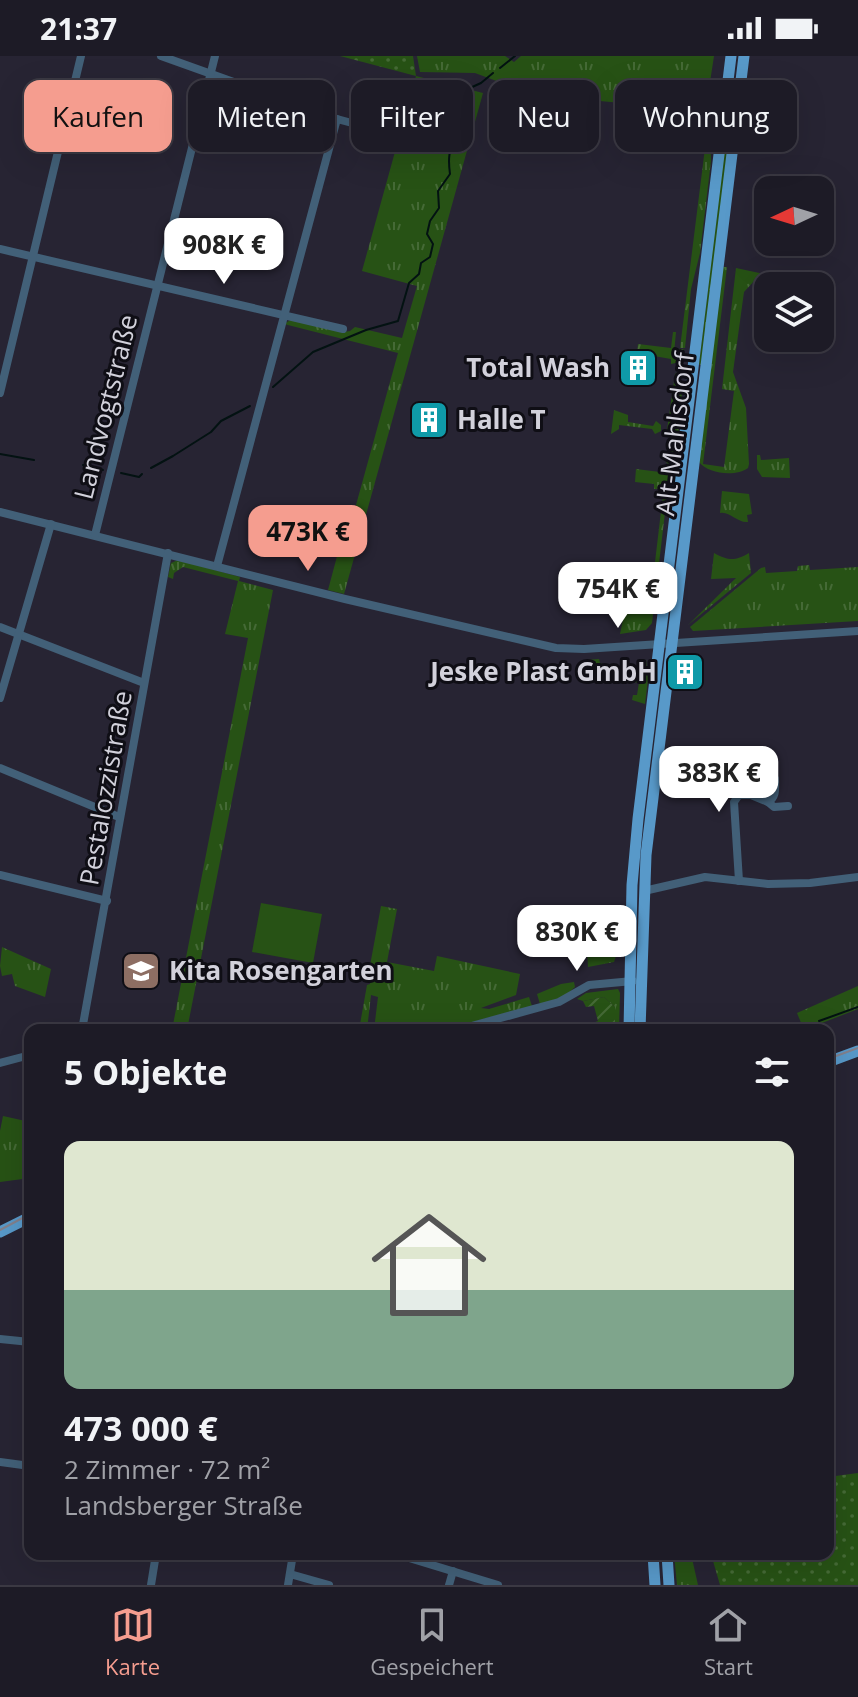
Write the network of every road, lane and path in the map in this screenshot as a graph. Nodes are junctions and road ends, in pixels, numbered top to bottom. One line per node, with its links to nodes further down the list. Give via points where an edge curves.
1 (81, 56): 13 (street)
2 (161, 56): 6 (street)
3 (215, 56): 6 (street, Landvogtstraße)
4 (731, 56): 7 (main road)
5 (744, 56): 8 (main road)
6 (211, 74): 9 (street); 14 (street, Landvogtstraße)
7 (730, 80)
8 (739, 80)
9 (337, 119): 10 (street); 15 (street)
10 (351, 123)
11 (725, 152): 26 (main road, Alt-Mahlsdorf)
12 (0, 249): 13 (street)
13 (32, 257): 14 (street); 17 (street)
14 (157, 286): 15 (street); 20 (street, Landvogtstraße)
15 (283, 317): 16 (street); 22 (street)
16 (343, 329)
17 (0, 393)
18 (0, 512): 19 (street)
19 (51, 524): 20 (street); 25 (street)
20 (95, 535): 21 (street)
21 (168, 553): 22 (street); 27 (street, Pestalozzistraße)
22 (217, 566): 26 (street, via 556,648)
23 (0, 627): 25 (street)
24 (858, 631): 26 (street)
25 (20, 634): 27 (street); 28 (street)
26 (666, 643): 37 (main road, Alt-Mahlsdorf); 39 (main road, Alt-Mahlsdorf, via 634,859)
27 (144, 683): 33 (street, Pestalozzistraße)
28 (0, 698)
29 (0, 768): 33 (street)
30 (775, 779): 31 (street, via 775,793)
31 (768, 802): 32 (street); 36 (street, via 745,794 734,802)
32 (788, 806)
33 (119, 817): 38 (street, Pestalozzistraße)
34 (0, 875): 38 (street)
35 (858, 877): 36 (street, via 810,883)
36 (739, 881): 37 (street, via 705,877)
37 (644, 891): 39 (main road, Alt-Mahlsdorf)
38 (107, 901): 40 (street, Pestalozzistraße)
39 (636, 981): 41 (street, via 589,985 559,1002); 42 (main road, Alt-Mahlsdorf); 43 (main road, Alt-Mahlsdorf)
40 (83, 1024)
41 (479, 1024)
42 (630, 1024)
43 (640, 1024)
44 (858, 1051): 46 (main road)
45 (24, 1057): 47 (street)
46 (834, 1060)
47 (0, 1063)
48 (24, 1220): 49 (main road)
49 (0, 1232)
50 (0, 1339): 51 (street)
51 (24, 1341)
52 (0, 1462): 53 (street)
53 (24, 1465)
54 (155, 1560): 61 (street)
55 (292, 1560): 60 (street)
56 (416, 1560): 59 (street)
57 (653, 1560): 66 (main road)
58 (667, 1560): 67 (main road)
59 (453, 1571): 64 (street); 65 (street)
60 (290, 1574): 62 (street); 63 (street)
61 (151, 1585)
62 (288, 1585)
63 (329, 1585)
64 (449, 1585)
65 (498, 1585)
66 (655, 1585)
67 (669, 1585)

